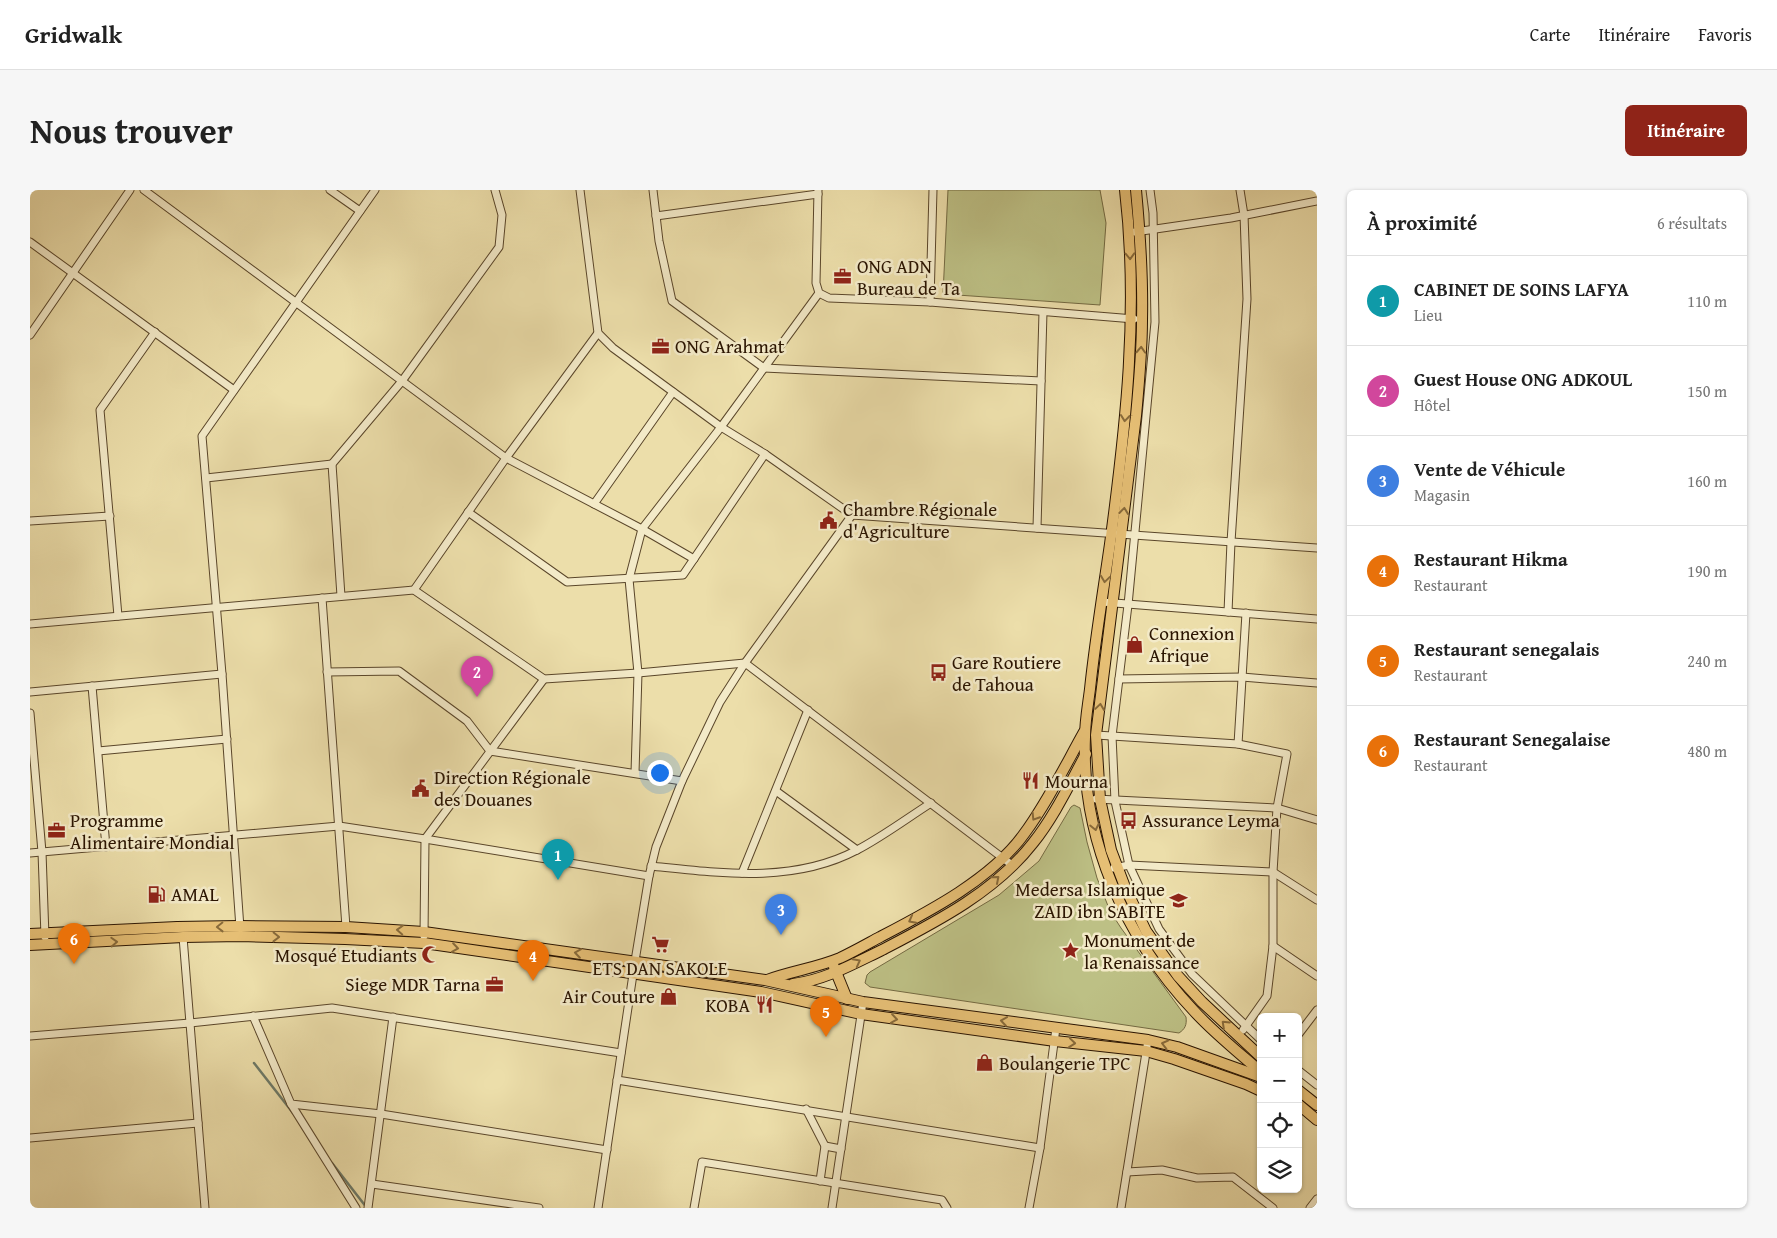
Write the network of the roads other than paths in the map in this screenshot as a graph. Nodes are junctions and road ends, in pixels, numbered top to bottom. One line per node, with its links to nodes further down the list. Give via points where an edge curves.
1 (130, 190): 22 (street)
2 (144, 190): 24 (street)
3 (330, 190): 15 (street)
4 (375, 190): 15 (street)
5 (495, 190): 32 (street, via 502,215 499,247)
6 (580, 190): 29 (street)
7 (653, 190): 16 (street)
8 (933, 190): 25 (street)
9 (1125, 190): 20 (main road)
10 (1136, 190): 19 (main road)
11 (1150, 190): 18 (street)
12 (1240, 190): 17 (street)
13 (818, 192): 16 (street); 23 (street, via 816,283)
14 (1317, 201): 17 (street)
15 (360, 212): 24 (street)
16 (656, 216): 31 (street, via 672,301)
17 (1244, 216): 18 (street); 50 (street, via 1247,299)
18 (1153, 229): 19 (street); 49 (street, via 1156,322)
19 (1140, 231): 20 (street); 27 (main road)
20 (1128, 232): 27 (main road, one-way to 27)
21 (30, 242): 22 (street)
22 (73, 273): 28 (street); 30 (street)
23 (820, 293): 25 (street, via 830,298); 31 (street)
24 (296, 302): 32 (street); 34 (street)
25 (930, 302): 26 (street)
26 (1043, 312): 27 (street); 33 (street)
27 (1137, 320): 48 (main road, via 1136,416)
28 (155, 332): 34 (street); 44 (street, via 100,410)
29 (598, 333): 35 (street, via 613,348); 38 (street)
30 (30, 335)
31 (764, 368): 33 (street); 36 (street)
32 (402, 381): 38 (street); 39 (street)
33 (1041, 381): 46 (street)
34 (234, 390): 40 (street, via 202,436)
35 (673, 392): 36 (street); 41 (street)
36 (721, 427): 37 (street); 47 (street)
37 (765, 454): 43 (street); 52 (street)
38 (506, 458): 41 (street); 42 (street)
39 (332, 464): 40 (street); 55 (street)
40 (206, 478): 60 (street)
41 (594, 504): 47 (street)
42 (468, 512): 53 (street, via 567,582); 54 (street)
43 (852, 515): 46 (street); 66 (street)
44 (110, 516): 45 (street); 63 (street)
45 (30, 522)
46 (1037, 528): 48 (street)
47 (642, 529): 52 (street); 53 (street)
48 (1116, 534): 49 (street); 57 (main road, one-way to 57); 58 (main road)
49 (1135, 535): 50 (street); 59 (street)
50 (1231, 542): 51 (street); 61 (street)
51 (1317, 548)
52 (694, 559): 53 (street, via 683,575)
53 (629, 579): 68 (street)
54 (414, 590): 55 (street); 71 (street)
55 (341, 596): 56 (street)
56 (322, 598): 60 (street); 67 (street)
57 (1102, 602): 58 (street); 78 (main road)
58 (1114, 603): 59 (street); 79 (main road, one-way to 58)
59 (1128, 605): 61 (street); 72 (street)
60 (216, 608): 63 (street); 69 (street)
61 (1228, 612): 62 (street)
62 (1246, 613): 64 (street); 70 (street)
63 (118, 616): 65 (street)
64 (1317, 619)
65 (30, 624)
66 (745, 663): 68 (street); 76 (street); 88 (street, via 720,702)
67 (328, 672): 84 (street, via 399,671 467,721); 96 (street)
68 (638, 673): 71 (street); 87 (street)
69 (222, 674): 74 (street); 82 (street)
70 (1242, 677): 72 (street); 73 (street); 83 (street)
71 (544, 679): 84 (street)
72 (1119, 679): 80 (street)
73 (1317, 683)
74 (92, 686): 75 (street); 85 (street)
75 (30, 692)
76 (808, 710): 89 (street); 93 (street)
77 (30, 713): 81 (street)
78 (1086, 729): 86 (main road); 103 (main road, one-way to 103, via 1024,835)
79 (1096, 735): 80 (street); 86 (main road); 90 (main road)
80 (1112, 736): 83 (street); 92 (street)
81 (31, 737): 101 (street)
82 (227, 739): 85 (street); 97 (street)
83 (1238, 744): 94 (street, via 1288,754)
84 (490, 751): 87 (street); 98 (street)
85 (98, 752): 99 (street)
86 (1086, 754): 91 (main road); 104 (main road, via 1034,843)
87 (635, 774): 88 (street)
88 (682, 781): 106 (street)
89 (776, 791): 100 (street); 109 (street)
90 (1100, 799): 91 (street); 92 (street); 107 (main road)
91 (1088, 800): 107 (main road, one-way to 107, via 1101,853)
92 (1115, 801): 94 (street); 105 (street)
93 (931, 804): 100 (street); 103 (street)
94 (1277, 808): 95 (street); 108 (street)
95 (1317, 820)
96 (339, 826): 97 (street); 98 (street); 112 (street)
97 (234, 836): 99 (street); 114 (street)
98 (425, 838): 110 (street); 115 (street)
99 (106, 847): 101 (street)
100 (857, 850): 109 (street, via 794,871)
101 (42, 852): 102 (street); 116 (street)
102 (30, 853)
103 (1002, 858): 104 (street); 125 (main road, one-way to 125, via 918,918)
104 (1012, 865): 127 (main road, one-way to 104, via 955,910)
105 (1129, 865): 107 (street); 108 (street); 140 (street, via 1159,929 1192,974)
106 (651, 866): 109 (street); 110 (street)
107 (1112, 868): 145 (main road, one-way to 107, via 1172,968 1146,931); 151 (main road, via 1115,892 1137,936 1169,983 1230,1047)
108 (1273, 872): 111 (street); 123 (street)
109 (742, 873)
110 (649, 876): 124 (street)
111 (1317, 900)
112 (346, 927): 114 (main road); 115 (main road, one-way to 112)
113 (148, 929): 114 (main road, one-way to 113); 116 (main road); 119 (main road)
114 (240, 931): 118 (main road); 120 (main road, one-way to 120)
115 (424, 932): 120 (street); 124 (main road, one-way to 115)
116 (45, 933): 117 (main road); 121 (street)
117 (30, 934)
118 (183, 938): 119 (main road); 139 (street)
119 (149, 940): 121 (main road, one-way to 119)
120 (424, 943): 126 (main road, one-way to 126)
121 (45, 945): 122 (main road)
122 (30, 946)
123 (1273, 946): 128 (street); 140 (street, via 1266,996)
124 (636, 961): 126 (street); 129 (main road)
125 (830, 961): 127 (main road); 129 (main road)
126 (634, 972): 131 (main road); 149 (street)
127 (836, 972): 130 (main road); 133 (main road)
128 (1317, 976)
129 (765, 980): 130 (main road); 131 (main road)
130 (786, 985): 132 (main road); 133 (main road)
131 (741, 989): 132 (main road)
132 (761, 992): 136 (main road)
133 (847, 998): 134 (main road)
134 (863, 1002): 136 (street); 141 (main road, one-way to 134)
135 (1317, 1010): 142 (street)
136 (861, 1014): 147 (main road, one-way to 147); 165 (street)
137 (254, 1016): 138 (street, via 332,1008); 139 (street); 159 (street)
138 (394, 1017): 149 (street); 164 (street)
139 (190, 1023): 143 (street); 167 (street)
140 (1246, 1026): 144 (street); 145 (street)
141 (1056, 1028): 146 (main road); 147 (street)
142 (1302, 1031)
143 (30, 1036)
144 (1257, 1036)
145 (1238, 1037): 150 (main road)
146 (1148, 1040): 148 (street); 153 (main road, one-way to 146)
147 (1054, 1041): 148 (main road, one-way to 148); 170 (street)
148 (1146, 1052): 156 (main road, via 1174,1058); 173 (street)
149 (622, 1053): 154 (street)
150 (1257, 1054)
151 (1257, 1069)
152 (1302, 1073): 155 (street)
153 (1257, 1077)
154 (617, 1080): 162 (street); 172 (street)
155 (1317, 1085)
156 (1257, 1089)
157 (1302, 1093): 160 (main road)
158 (1302, 1098): 160 (main road)
159 (291, 1104): 164 (street); 179 (street)
160 (1317, 1106)
161 (1302, 1108): 166 (main road)
162 (806, 1109): 165 (street); 169 (street)
163 (1302, 1112): 166 (main road)
164 (381, 1114): 172 (street); 175 (street)
165 (847, 1116): 170 (street); 171 (street)
166 (1316, 1120)
167 (198, 1123): 168 (street); 178 (street)
168 (30, 1138)
169 (825, 1146): 171 (street); 174 (street)
170 (1040, 1148): 186 (street)
171 (841, 1149): 176 (street)
172 (607, 1150): 182 (street)
173 (1127, 1172): 187 (street); 188 (street, via 1162,1170 1197,1178 1233,1177)
174 (820, 1181): 176 (street); 183 (street, via 702,1162)
175 (372, 1184): 180 (street); 181 (street)
176 (836, 1184): 184 (street); 185 (street, via 942,1200)
177 (1317, 1199): 189 (street)
178 (205, 1208)
179 (356, 1208)
180 (368, 1208)
181 (539, 1208)
182 (598, 1208)
183 (694, 1208)
184 (832, 1208)
185 (947, 1208)
186 (1029, 1208)
187 (1121, 1208)
188 (1273, 1208)
189 (1310, 1208)

